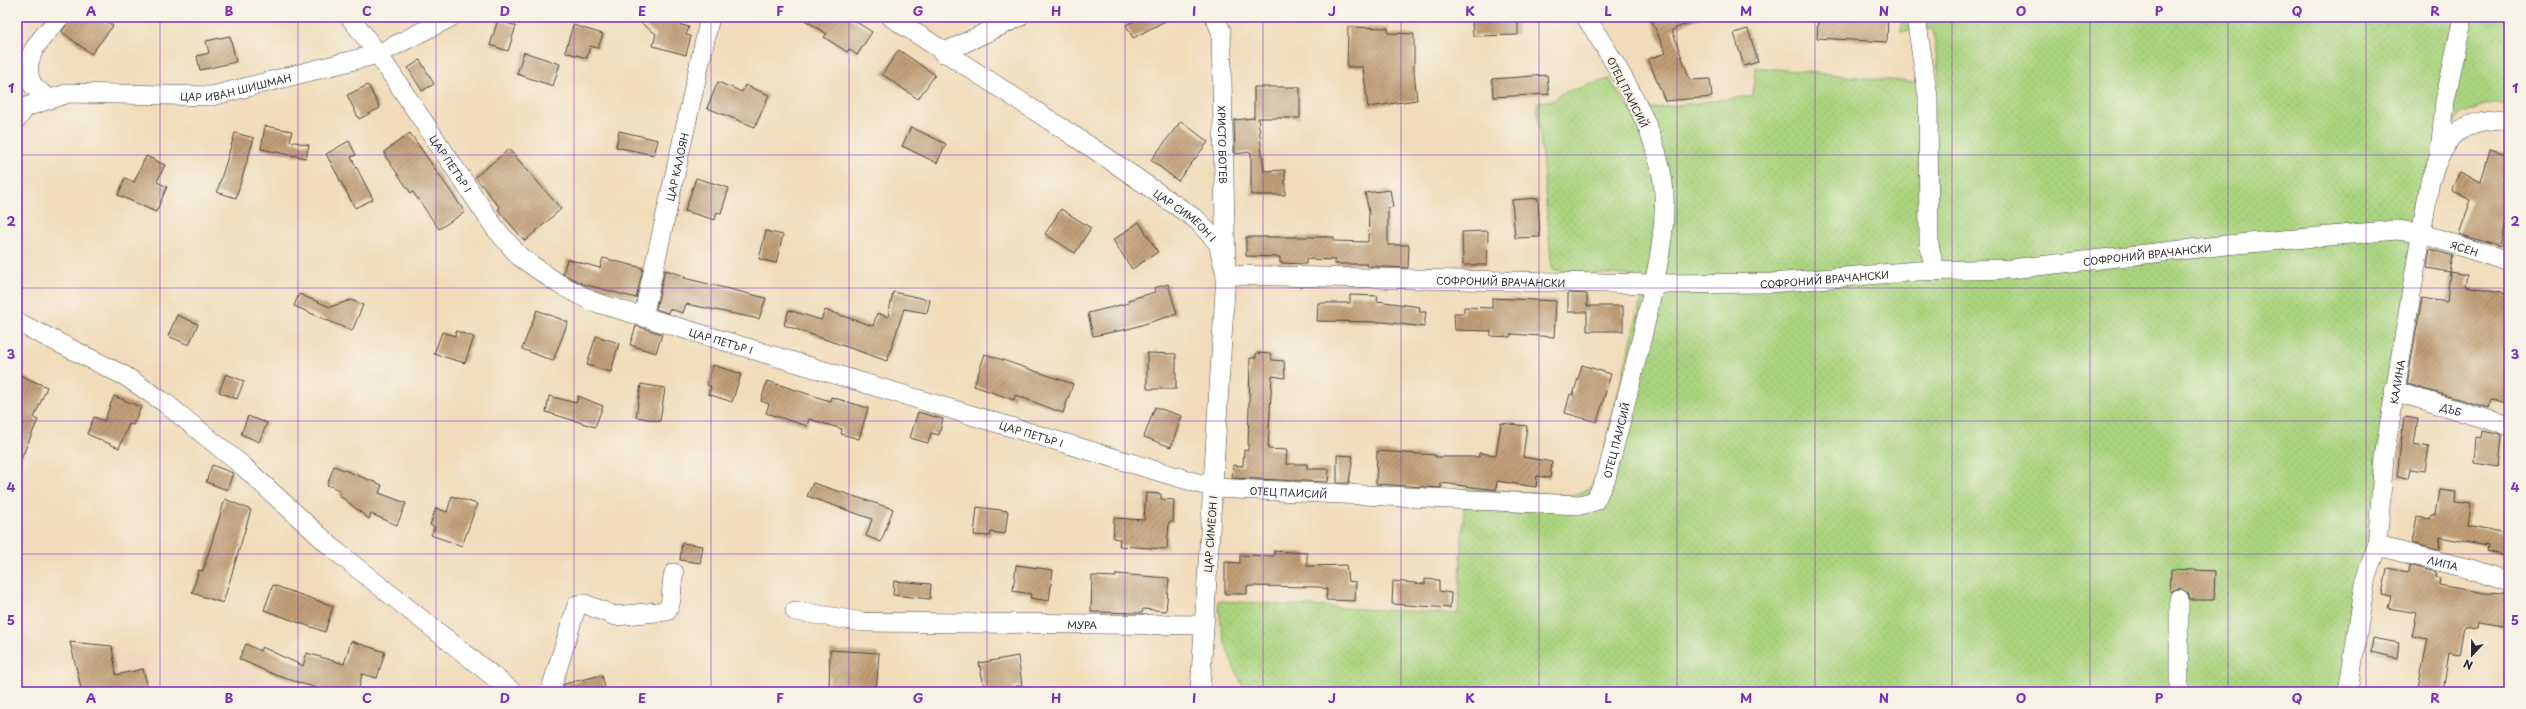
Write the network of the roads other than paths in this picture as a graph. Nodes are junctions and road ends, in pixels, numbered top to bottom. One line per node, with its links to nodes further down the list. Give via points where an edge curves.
1 (60, 17): 13 (street, via 32,50 28,66 32,85)
2 (350, 17): 12 (street, ЦАР ПЕТЪР I)
3 (451, 17): 12 (street, ЦАР ИВАН ШИШМАН)
4 (710, 17): 22 (street, ЦАР КАЛОЯН)
5 (891, 17): 11 (street, ЦАР СИМЕОН I)
6 (1019, 17): 11 (street)
7 (1215, 17): 20 (street, ХРИСТО БОТЕВ, via 1221,31)
8 (1586, 17): 21 (street, ОТЕЦ ПАИСИЙ, via 1618,68 1642,116 1655,150 1664,192 1662,232)
9 (1916, 17): 19 (street, via 1928,97 1929,244)
10 (2463, 17): 16 (street, via 2445,102)
11 (943, 53): 20 (street, ЦАР СИМЕОН I, via 1103,155 1197,220 1218,243)
12 (378, 54): 13 (street, ЦАР ИВАН ШИШМАН, via 212,96 68,93); 22 (street, ЦАР ПЕТЪР I, via 495,228 520,257 559,284 591,301)
13 (48, 98): 15 (street, ЦАР ИВАН ШИШМАН, via 26,107)
14 (2509, 119): 16 (street, КАЛИНА, via 2475,122 2455,133)
15 (17, 120)
16 (2440, 152): 17 (street, КАЛИНА, via 2430,181)
17 (2420, 233): 18 (street, ЯСЕН); 19 (street, СОФРОНИЙ ВРАЧАНСКИ, via 2397,230 2011,269); 24 (street, КАЛИНА)
18 (2509, 262)
19 (1935, 271): 21 (street, СОФРОНИЙ ВРАЧАНСКИ, via 1771,283)
20 (1226, 275): 21 (street, СОФРОНИЙ ВРАЧАНСКИ); 26 (street, ЦАР СИМЕОН I)
21 (1654, 284): 26 (street, ОТЕЦ ПАИСИЙ, via 1606,478 1595,501 1573,504)
22 (643, 317): 26 (street, ЦАР ПЕТЪР I)
23 (17, 322): 33 (street, via 125,376 165,403 244,467 337,552)
24 (2394, 391): 25 (street, ДЪБ); 27 (street, КАЛИНА, via 2384,457)
25 (2509, 426)
26 (1214, 488): 32 (street, ЦАР СИМЕОН I)
27 (2377, 546): 29 (street, ЛИПА, via 2474,570); 37 (street, КАЛИНА, via 2366,577)
28 (674, 573): 34 (street, via 671,581 671,605 667,611 614,616 585,604 577,605)
29 (2509, 582)
30 (2179, 599): 36 (street)
31 (795, 611): 32 (street, МУРА, via 863,622)
32 (1203, 625): 35 (street, ЦАР СИМЕОН I)
33 (513, 692)
34 (550, 692)
35 (1200, 692)
36 (2179, 692)
37 (2348, 692)

